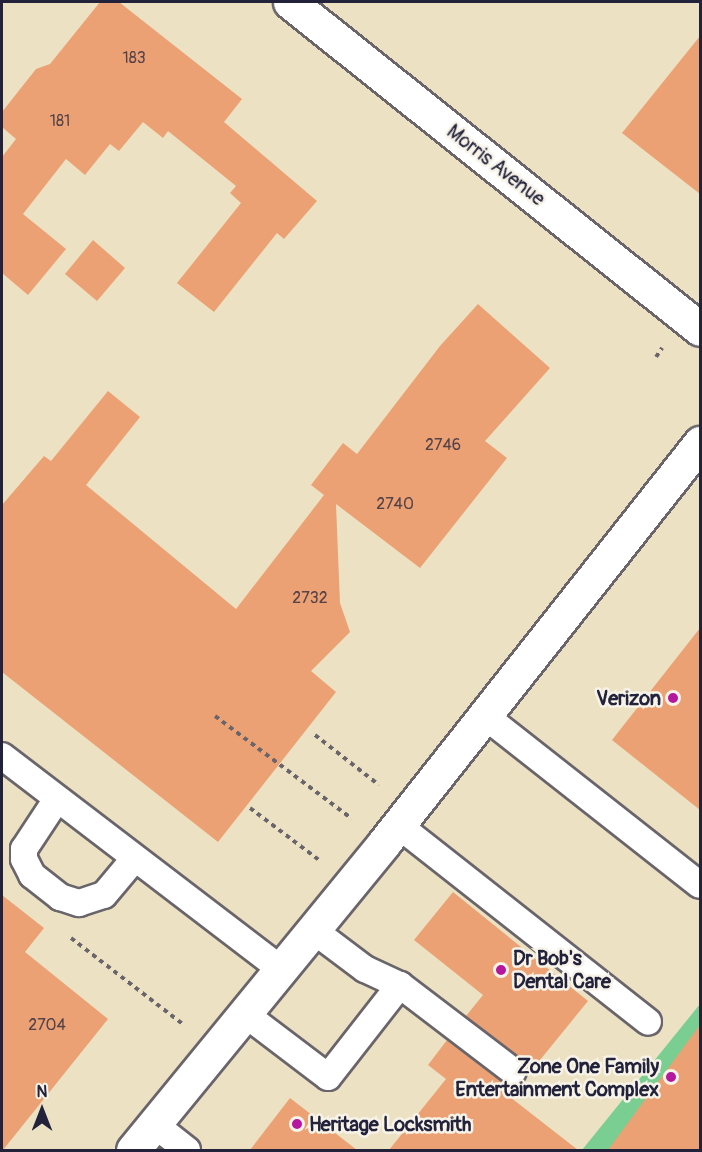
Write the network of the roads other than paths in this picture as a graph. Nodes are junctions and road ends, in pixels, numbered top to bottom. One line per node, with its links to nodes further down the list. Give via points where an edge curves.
1 (290, 2): 2 (main road, Morris Avenue)
2 (700, 329)
3 (700, 443): 4 (main road)
4 (484, 716): 7 (main road); 9 (lane)
5 (2, 756): 6 (lane)
6 (57, 799): 8 (lane); 8 (lane, via 24,849 24,859 32,875 60,897 80,903 98,898 111,889)
7 (398, 825): 10 (main road); 14 (lane)
8 (135, 858): 11 (lane)
9 (700, 885)
10 (313, 930): 11 (main road); 12 (lane, via 365,969)
11 (281, 969): 13 (main road)
12 (400, 985): 13 (lane, via 328,1077); 15 (lane)
13 (245, 1014): 16 (main road)
14 (648, 1022)
15 (513, 1071)
16 (154, 1124): 17 (main road); 18 (lane)
17 (133, 1150)
18 (187, 1150)

